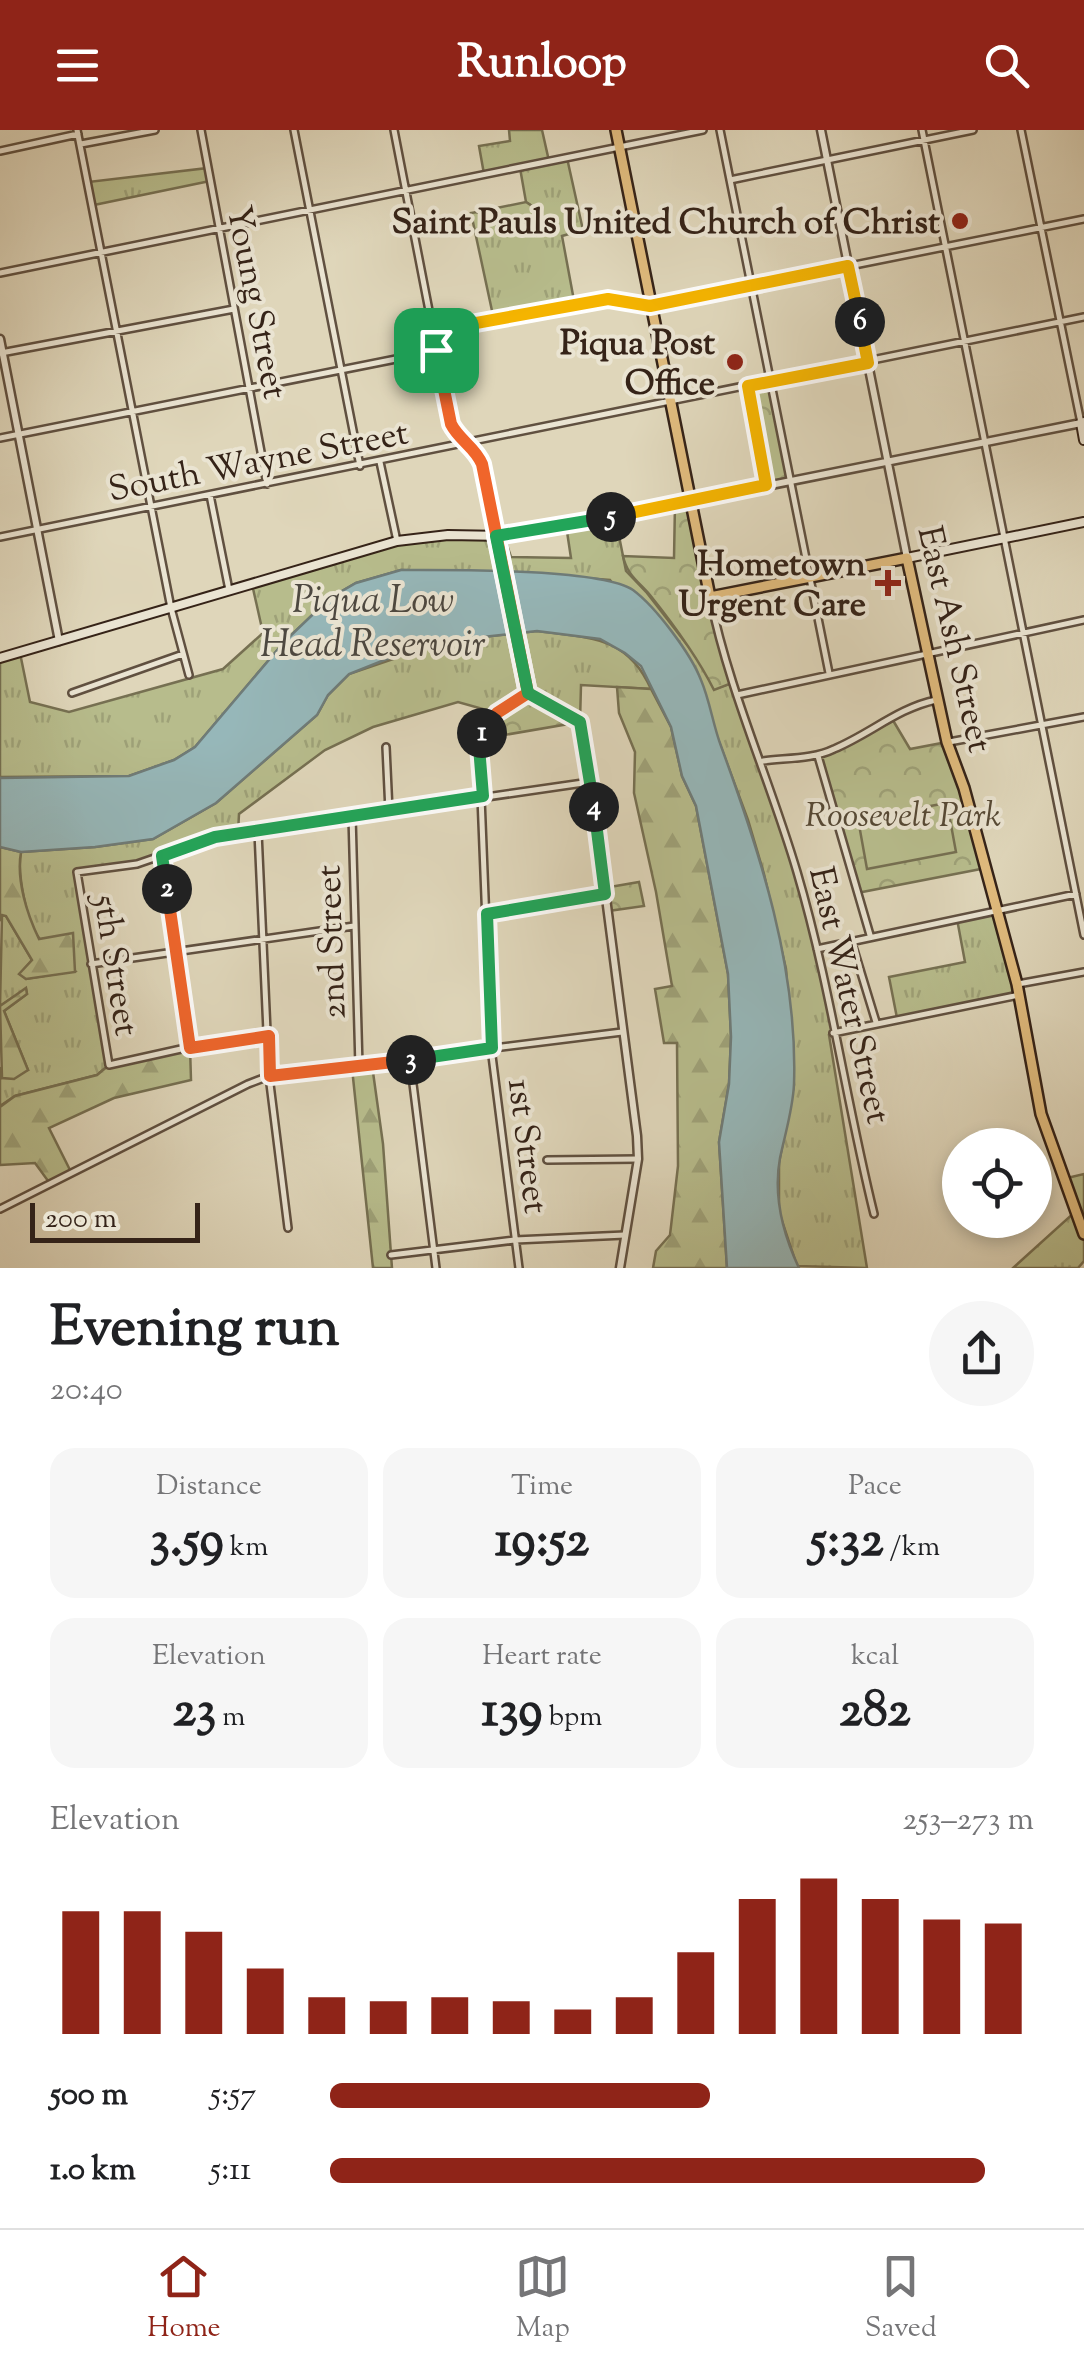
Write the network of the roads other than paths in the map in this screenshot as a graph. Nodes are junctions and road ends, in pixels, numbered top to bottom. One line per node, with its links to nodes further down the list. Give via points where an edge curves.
1 (155, 130): 14 (street)
2 (201, 130): 22 (street, Young Street)
3 (294, 130): 20 (street)
4 (394, 130): 19 (street)
5 (616, 130): 15 (main road, East Water Street)
6 (703, 130): 15 (street)
7 (720, 130): 18 (street)
8 (821, 130): 17 (street, East Ash Street)
9 (922, 130): 13 (street)
10 (973, 130): 13 (street)
11 (1021, 130): 23 (street)
12 (78, 132): 14 (street); 16 (street)
13 (924, 139): 17 (street); 24 (street)
14 (81, 144): 25 (street)
15 (619, 148): 19 (street); 29 (main road, East Water Street)
16 (0, 151)
17 (827, 160): 18 (street); 26 (street, East Ash Street)
18 (730, 180): 28 (street)
19 (405, 189): 20 (street); 34 (street)
20 (310, 209): 22 (street); 40 (street)
21 (1084, 219): 23 (street)
22 (219, 226): 25 (street); 30 (street, Young Street)
23 (1041, 228): 24 (street); 32 (street)
24 (946, 247): 26 (street); 36 (street)
25 (102, 252): 27 (street); 33 (street)
26 (848, 266): 28 (street); 39 (street, East Ash Street)
27 (0, 273)
28 (750, 286): 29 (street); 41 (street)
29 (650, 306): 34 (street, via 608,299); 44 (main road, East Water Street)
30 (234, 309): 33 (street); 43 (street, Young Street)
31 (1084, 317): 32 (street, South Wayne Street)
32 (1060, 322): 36 (street, South Wayne Street); 46 (street)
33 (117, 331): 38 (street); 45 (street)
34 (432, 331): 37 (street)
35 (0, 338): 38 (street)
36 (964, 342): 39 (street, South Wayne Street); 50 (street)
37 (436, 350): 40 (street); 51 (street, via 451,424)
38 (1, 353): 47 (street)
39 (868, 363): 41 (street, South Wayne Street); 53 (street, East Ash Street)
40 (342, 370): 43 (street); 54 (street)
41 (770, 382): 42 (street, South Wayne Street); 55 (street)
42 (748, 386): 44 (street, South Wayne Street); 57 (street)
43 (249, 389): 45 (street); 56 (street, Young Street)
44 (669, 402): 51 (street, South Wayne Street); 59 (main road, East Water Street)
45 (133, 412): 47 (street); 60 (street)
46 (1082, 422): 49 (main road); 50 (street)
47 (18, 434): 48 (street); 62 (street)
48 (0, 438)
49 (1084, 440)
50 (985, 442): 53 (street); 65 (street)
51 (468, 444): 52 (street, South Wayne Street); 63 (street, via 482,464)
52 (380, 462): 54 (street, South Wayne Street); 66 (street)
53 (888, 462): 55 (street); 67 (street, East Ash Street)
54 (360, 466): 56 (street, South Wayne Street)
55 (791, 480): 57 (street); 68 (street)
56 (267, 484): 58 (street, South Wayne Street)
57 (766, 485): 59 (street)
58 (210, 495): 60 (street, South Wayne Street); 69 (street)
59 (690, 501): 63 (main road); 70 (main road, East Water Street)
60 (153, 506): 62 (street, South Wayne Street); 71 (street)
61 (1084, 522): 65 (main road)
62 (36, 530): 64 (street, South Wayne Street); 74 (street)
63 (496, 536): 66 (main road); 81 (street)
64 (0, 537)
65 (1004, 538): 67 (main road); 73 (street)
66 (397, 541): 69 (main road)
67 (907, 558): 68 (main road); 75 (main road, East Ash Street)
68 (810, 577): 70 (main road); 79 (street)
69 (229, 590): 71 (main road)
70 (710, 596): 82 (street, East Water Street)
71 (170, 608): 74 (main road); 76 (street)
72 (1084, 620): 73 (street)
73 (1023, 632): 75 (street); 85 (street)
74 (60, 642): 77 (main road)
75 (928, 653): 79 (street); 83 (main road, East Ash Street)
76 (183, 654): 78 (street); 80 (street)
77 (0, 658)
78 (189, 674)
79 (828, 674): 82 (street)
80 (72, 693)
81 (528, 693): 90 (street, via 580,722); 91 (street, 1st Street, via 483,728)
82 (736, 694): 89 (street, East Water Street)
83 (936, 700): 86 (main road, East Ash Street); 88 (street)
84 (1084, 717): 85 (street)
85 (1042, 725): 86 (street); 97 (street)
86 (947, 742): 98 (main road, East Ash Street)
87 (386, 748): 92 (street)
88 (818, 755): 89 (street); 102 (street)
89 (762, 761): 105 (street, East Water Street)
90 (590, 782): 91 (street); 96 (street)
91 (483, 796): 92 (street); 99 (street, 1st Street)
92 (389, 811): 93 (street)
93 (352, 816): 94 (street); 100 (street, 2nd Street)
94 (258, 832): 95 (street, via 215,837); 103 (street)
95 (162, 856): 106 (street); 107 (street, 5th Street, via 77,872)
96 (605, 894): 99 (street); 111 (street)
97 (1076, 894): 98 (street); 101 (street)
98 (998, 912): 102 (street); 109 (main road, East Ash Street)
99 (487, 914): 115 (street, 1st Street)
100 (354, 926): 103 (street); 117 (street, 2nd Street)
101 (1084, 935)
102 (870, 936): 104 (street)
103 (264, 939): 106 (street); 113 (street)
104 (851, 940): 105 (street); 110 (street)
105 (817, 949): 112 (street, East Water Street)
106 (176, 952): 107 (street); 114 (street)
107 (91, 964): 114 (street, 5th Street, via 109,1065)
108 (1084, 972): 109 (street)
109 (1018, 990): 110 (street); 124 (main road, East Ash Street, via 1041,1114)
110 (876, 1022): 112 (street)
111 (626, 1032): 115 (street); 119 (street)
112 (833, 1033): 122 (street, East Water Street)
113 (269, 1036): 114 (street); 118 (street)
114 (190, 1048)
115 (492, 1048): 116 (street); 126 (street, 1st Street)
116 (410, 1060): 117 (street); 127 (street)
117 (359, 1067): 118 (street)
118 (270, 1076): 121 (street); 123 (street)
119 (638, 1159): 120 (street); 125 (street)
120 (547, 1160)
121 (0, 1209)
122 (874, 1214)
123 (288, 1228)
124 (1082, 1229)
125 (625, 1235): 126 (street); 131 (street)
126 (515, 1240): 127 (street); 130 (street, 1st Street)
127 (434, 1250): 128 (street); 129 (street)
128 (391, 1254)
129 (436, 1268)
130 (519, 1268)
131 (620, 1268)

